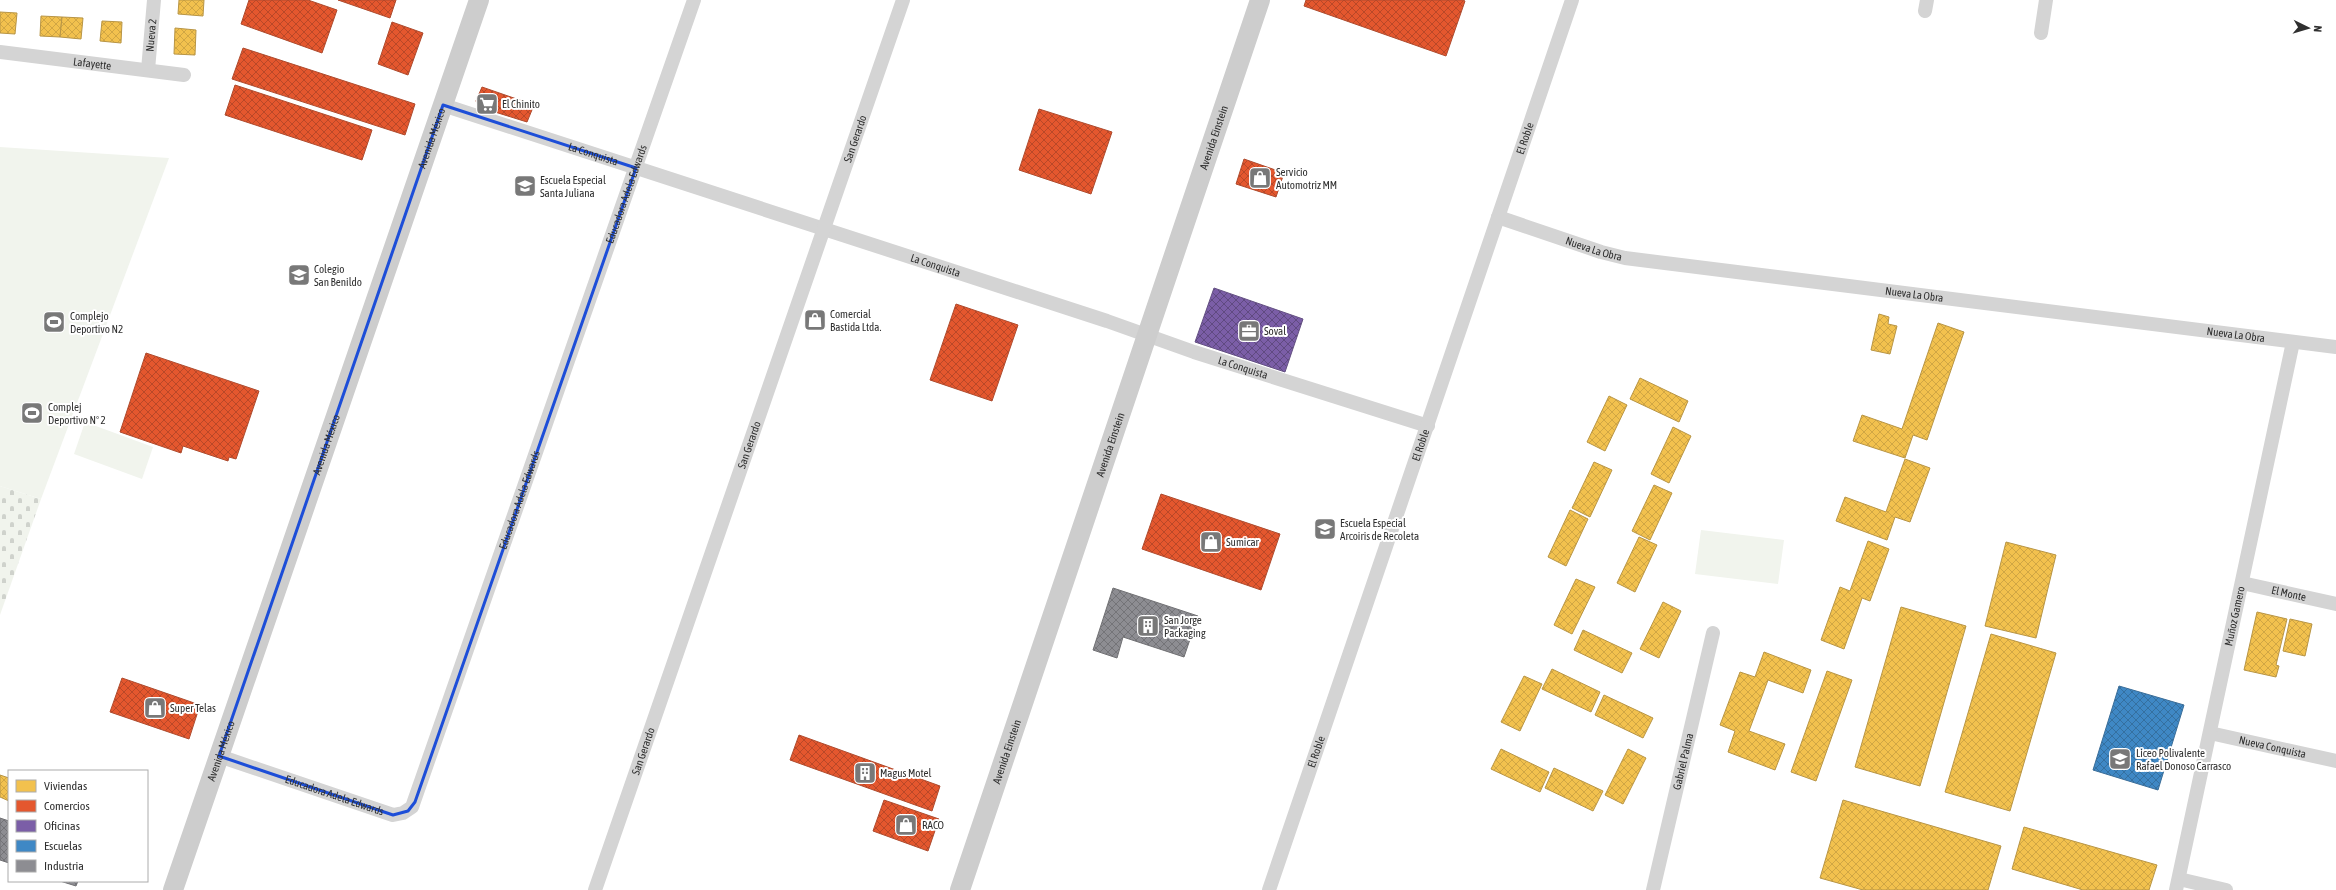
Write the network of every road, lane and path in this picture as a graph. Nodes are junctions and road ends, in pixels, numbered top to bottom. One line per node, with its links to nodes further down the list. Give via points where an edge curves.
1 (154, 0): 10 (street, Nueva 2)
2 (480, 0): 12 (street, Avenida México)
3 (694, 0): 13 (street, Educadora Adela Edwards)
4 (903, 0): 15 (street, San Gerardo)
5 (1260, 0): 16 (street, Avenida Einstein)
6 (1572, 0): 14 (street, El Roble)
7 (2046, 0): 8 (street)
8 (2040, 33)
9 (0, 52): 10 (street, Lafayette)
10 (148, 70): 11 (street, Lafayette)
11 (184, 75)
12 (443, 105): 13 (street, La Conquista); 24 (street, Avenida México)
13 (636, 168): 15 (street, La Conquista); 24 (street, Educadora Adela Edwards, via 412,807 403,813 393,815)
14 (1498, 217): 17 (street, Nueva La Obra, via 1625,258); 19 (street, El Roble)
15 (824, 229): 16 (street, La Conquista); 28 (street, San Gerardo)
16 (1147, 336): 19 (street, La Conquista); 29 (street, Avenida Einstein)
17 (2293, 342): 18 (street, Nueva La Obra); 20 (street, Muñoz Gamero)
18 (2336, 347)
19 (1428, 426): 30 (street, El Roble)
20 (2242, 583): 21 (street, El Monte); 23 (street, Muñoz Gamero)
21 (2336, 604)
22 (1713, 633): 31 (street, Gabriel Palma)
23 (2210, 733): 25 (street, Nueva Conquista); 26 (street, Muñoz Gamero)
24 (219, 756): 27 (street, Avenida México)
25 (2336, 760)
26 (2177, 885): 32 (street)
27 (173, 890)
28 (595, 890)
29 (960, 890)
30 (1269, 890)
31 (1653, 890)
32 (2226, 890)

